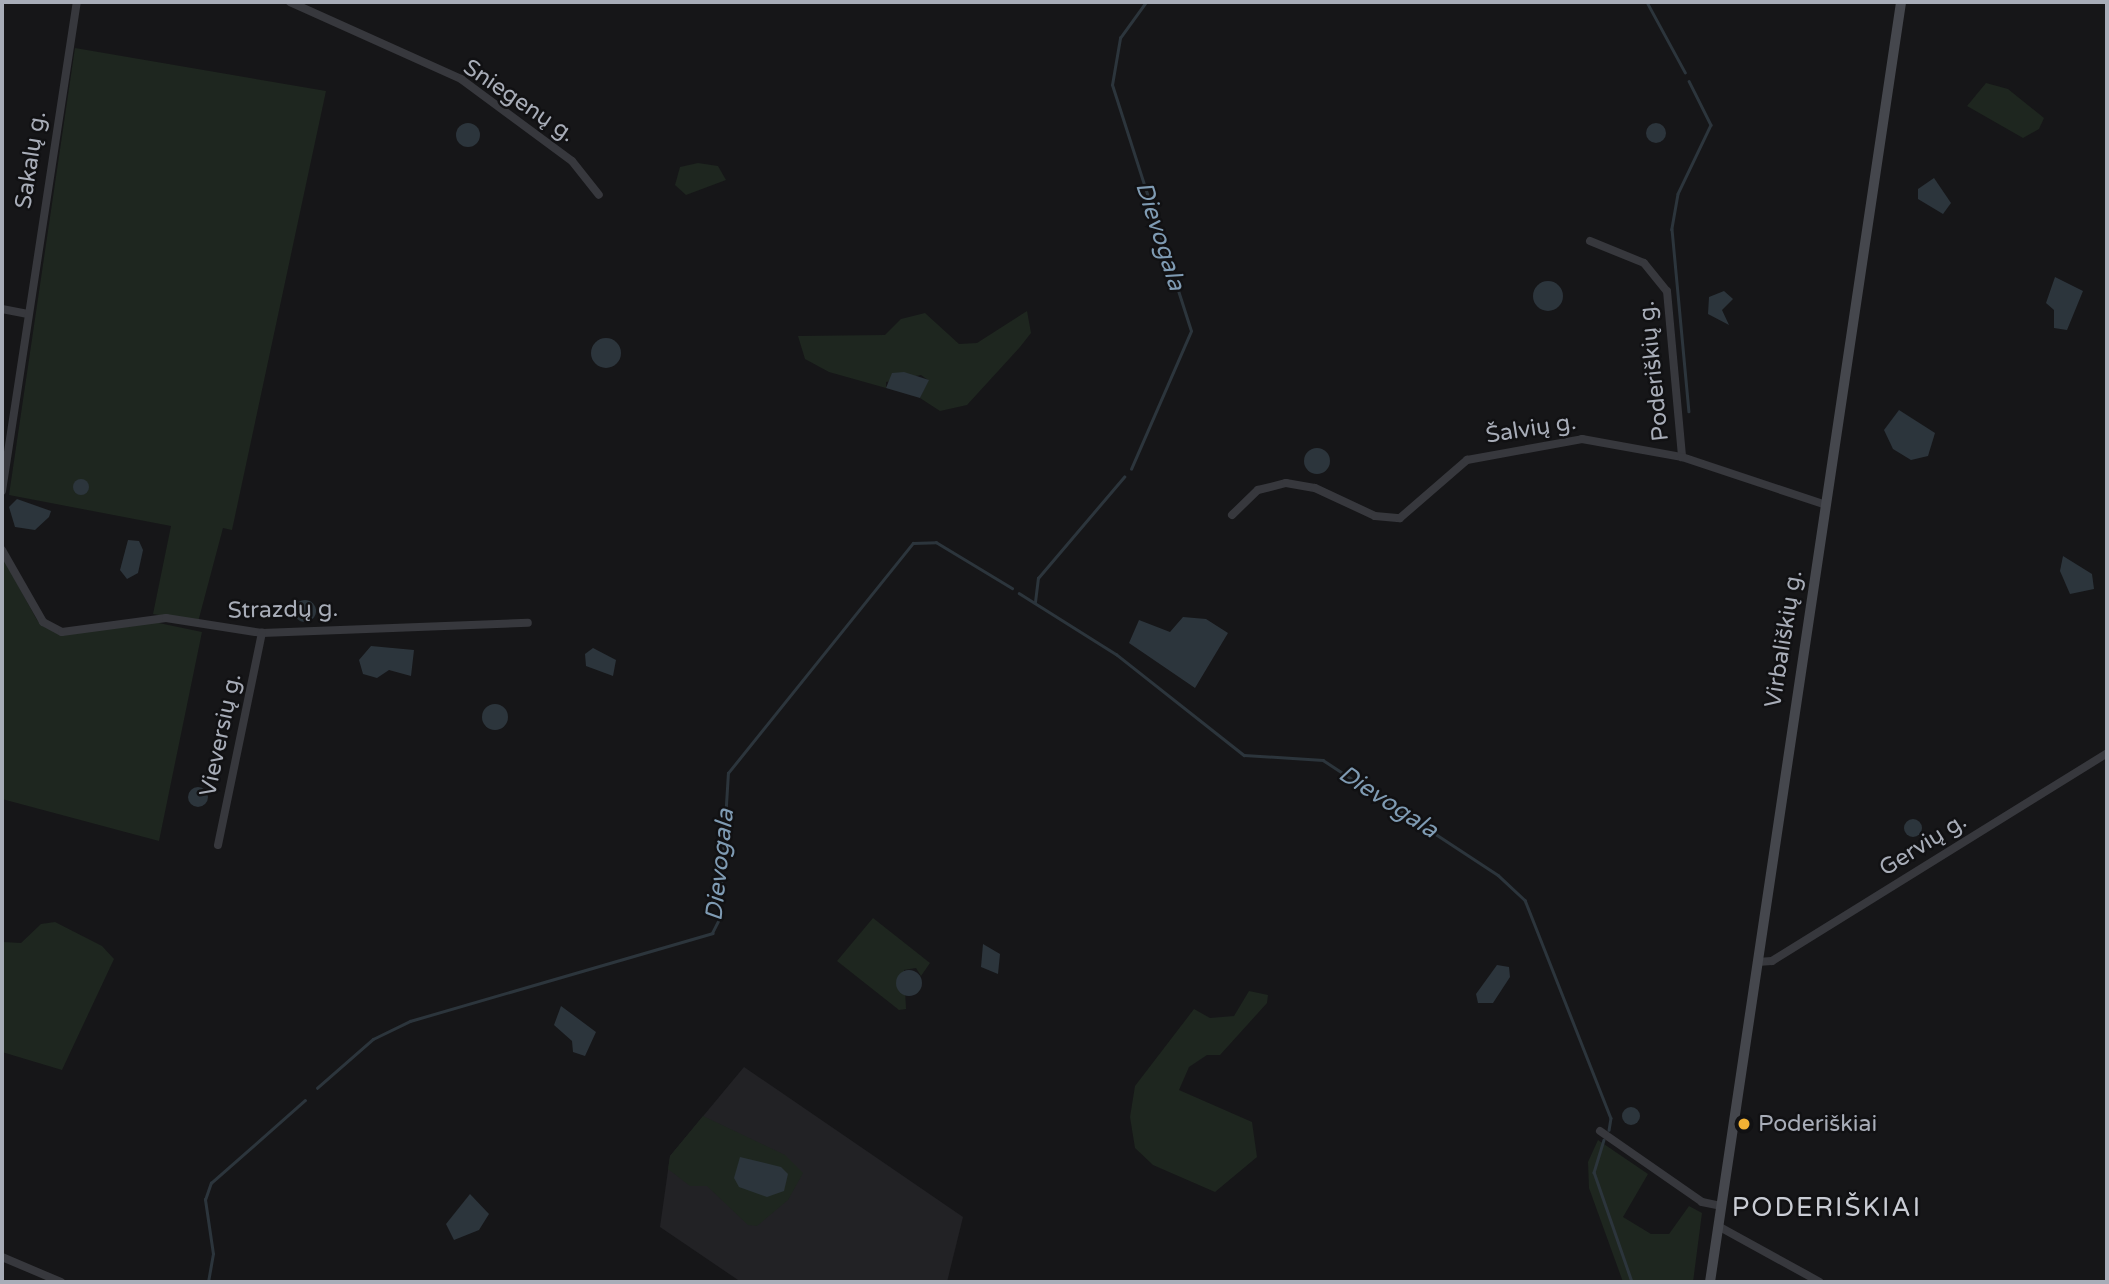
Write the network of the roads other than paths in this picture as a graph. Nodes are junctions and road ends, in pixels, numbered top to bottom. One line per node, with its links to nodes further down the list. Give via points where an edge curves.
1 (78, 2): 7 (street, Sakalų g.)
2 (290, 2): 4 (street, Sniegenų g., via 461,79 572,161)
3 (1901, 2): 10 (main road, Virbališkių g.)
4 (599, 195)
5 (1590, 241): 8 (street, Poderiškių g., via 1644,264 1667,291)
6 (2, 309): 7 (street)
7 (27, 314): 9 (street, Sakalų g.)
8 (1682, 457): 10 (street, Šalvių g.); 11 (street, Šalvių g., via 1581,439 1467,460 1400,518 1375,516 1315,488 1286,483 1258,490)
9 (2, 491)
10 (1826, 505): 17 (main road, Virbališkių g.)
11 (1231, 515)
12 (2, 551): 14 (street, Strazdų g., via 33,607 54,630 166,618)
13 (528, 623): 14 (street, Strazdų g., via 423,622)
14 (262, 633): 16 (street, Vieversių g.)
15 (2107, 753): 17 (street, Gervių g., via 1772,961)
16 (218, 845)
17 (1757, 962): 19 (main road, Virbališkių g.)
18 (1600, 1131): 19 (street, via 1702,1202)
19 (1721, 1206): 20 (main road, Virbališkių g.)
20 (1718, 1226): 23 (main road, Virbališkių g.); 24 (street)
21 (2, 1257): 22 (street)
22 (61, 1282)
23 (1710, 1282)
24 (1820, 1282)

